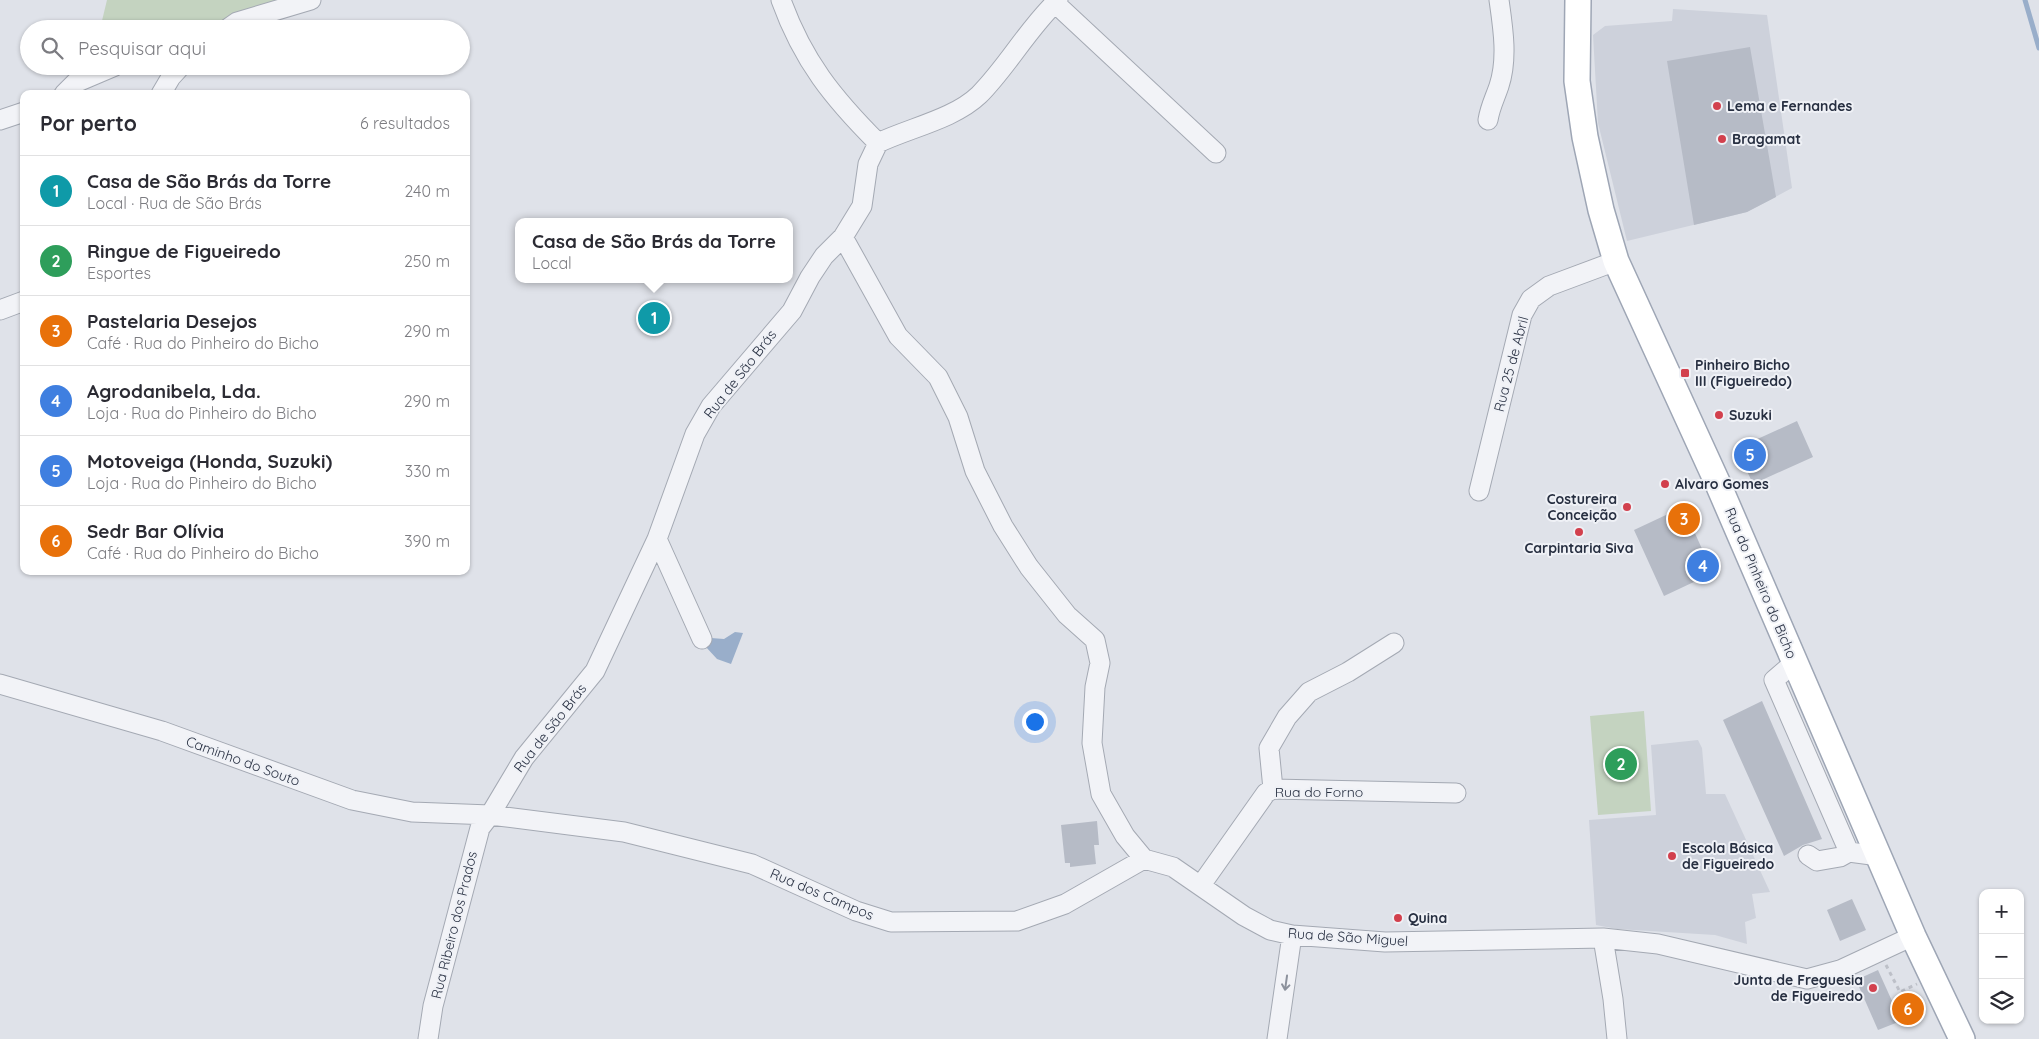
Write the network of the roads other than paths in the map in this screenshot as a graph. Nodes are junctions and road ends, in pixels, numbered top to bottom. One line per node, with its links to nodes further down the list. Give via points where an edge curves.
1 (311, 0): 6 (street)
2 (781, 0): 14 (street, via 808,62)
3 (1499, 0): 13 (street, via 1504,36 1503,61)
4 (1578, 0): 17 (main road, Rua do Pinheiro do Bicho, via 1577,81 1585,137)
5 (1056, 2): 14 (street, via 978,96 948,115); 15 (street)
6 (244, 20)
7 (94, 75): 9 (street, via 75,83)
8 (173, 75): 10 (street)
9 (68, 90)
10 (163, 90)
11 (20, 113): 12 (street)
12 (0, 120)
13 (1488, 120)
14 (878, 143): 16 (street, Rua de São Brás, via 868,164 862,206)
15 (1216, 153)
16 (843, 238): 21 (street, Rua de São Brás, via 819,263 792,311 711,406 695,434); 32 (street, via 898,336 938,377 958,417 975,471 1003,526 1029,567 1067,615 1095,640 1100,663 1095,687 1092,743 1101,794 1125,836)
17 (1616, 261): 20 (street, Rua 25 de Abril, via 1548,286 1531,299 1522,316); 24 (main road, Rua do Pinheiro do Bicho)
18 (20, 302): 19 (street)
19 (0, 310)
20 (1480, 491)
21 (657, 539): 22 (street); 28 (street, Rua de São Brás, via 595,671 524,758)
22 (702, 639)
23 (1394, 643): 26 (street, via 1309,692 1287,716 1269,748)
24 (1795, 662): 29 (street, via 1774,680); 31 (main road, Rua do Pinheiro do Bicho)
25 (0, 684): 28 (street, Caminho do Souto, via 162,731 352,800 412,812)
26 (1273, 789): 27 (street, Rua do Forno); 33 (street, Rua do Forno, via 1266,793)
27 (1456, 793)
28 (490, 815): 32 (street, Rua dos Campos, via 624,832 752,864 856,911 891,922 1017,921 1065,904); 37 (street, Rua Ribeiro dos Prados, via 480,828 472,851)
29 (1849, 852): 30 (street, via 1817,861); 31 (street)
30 (1808, 855)
31 (1879, 856): 35 (main road, Rua do Pinheiro do Bicho)
32 (1144, 858): 33 (street, Rua de São Miguel, via 1173,867)
33 (1201, 885): 34 (street, Rua de São Miguel, via 1244,916 1270,930)
34 (1292, 935): 36 (street, Rua de São Miguel, via 1385,942); 38 (street, one-way to 38)
35 (1913, 936): 36 (street, Rua de São Miguel, via 1840,970 1807,979 1658,944); 40 (main road, Rua do Pinheiro do Bicho)
36 (1603, 938): 39 (street, via 1614,999)
37 (428, 1039)
38 (1277, 1039)
39 (1617, 1039)
40 (1962, 1039)

